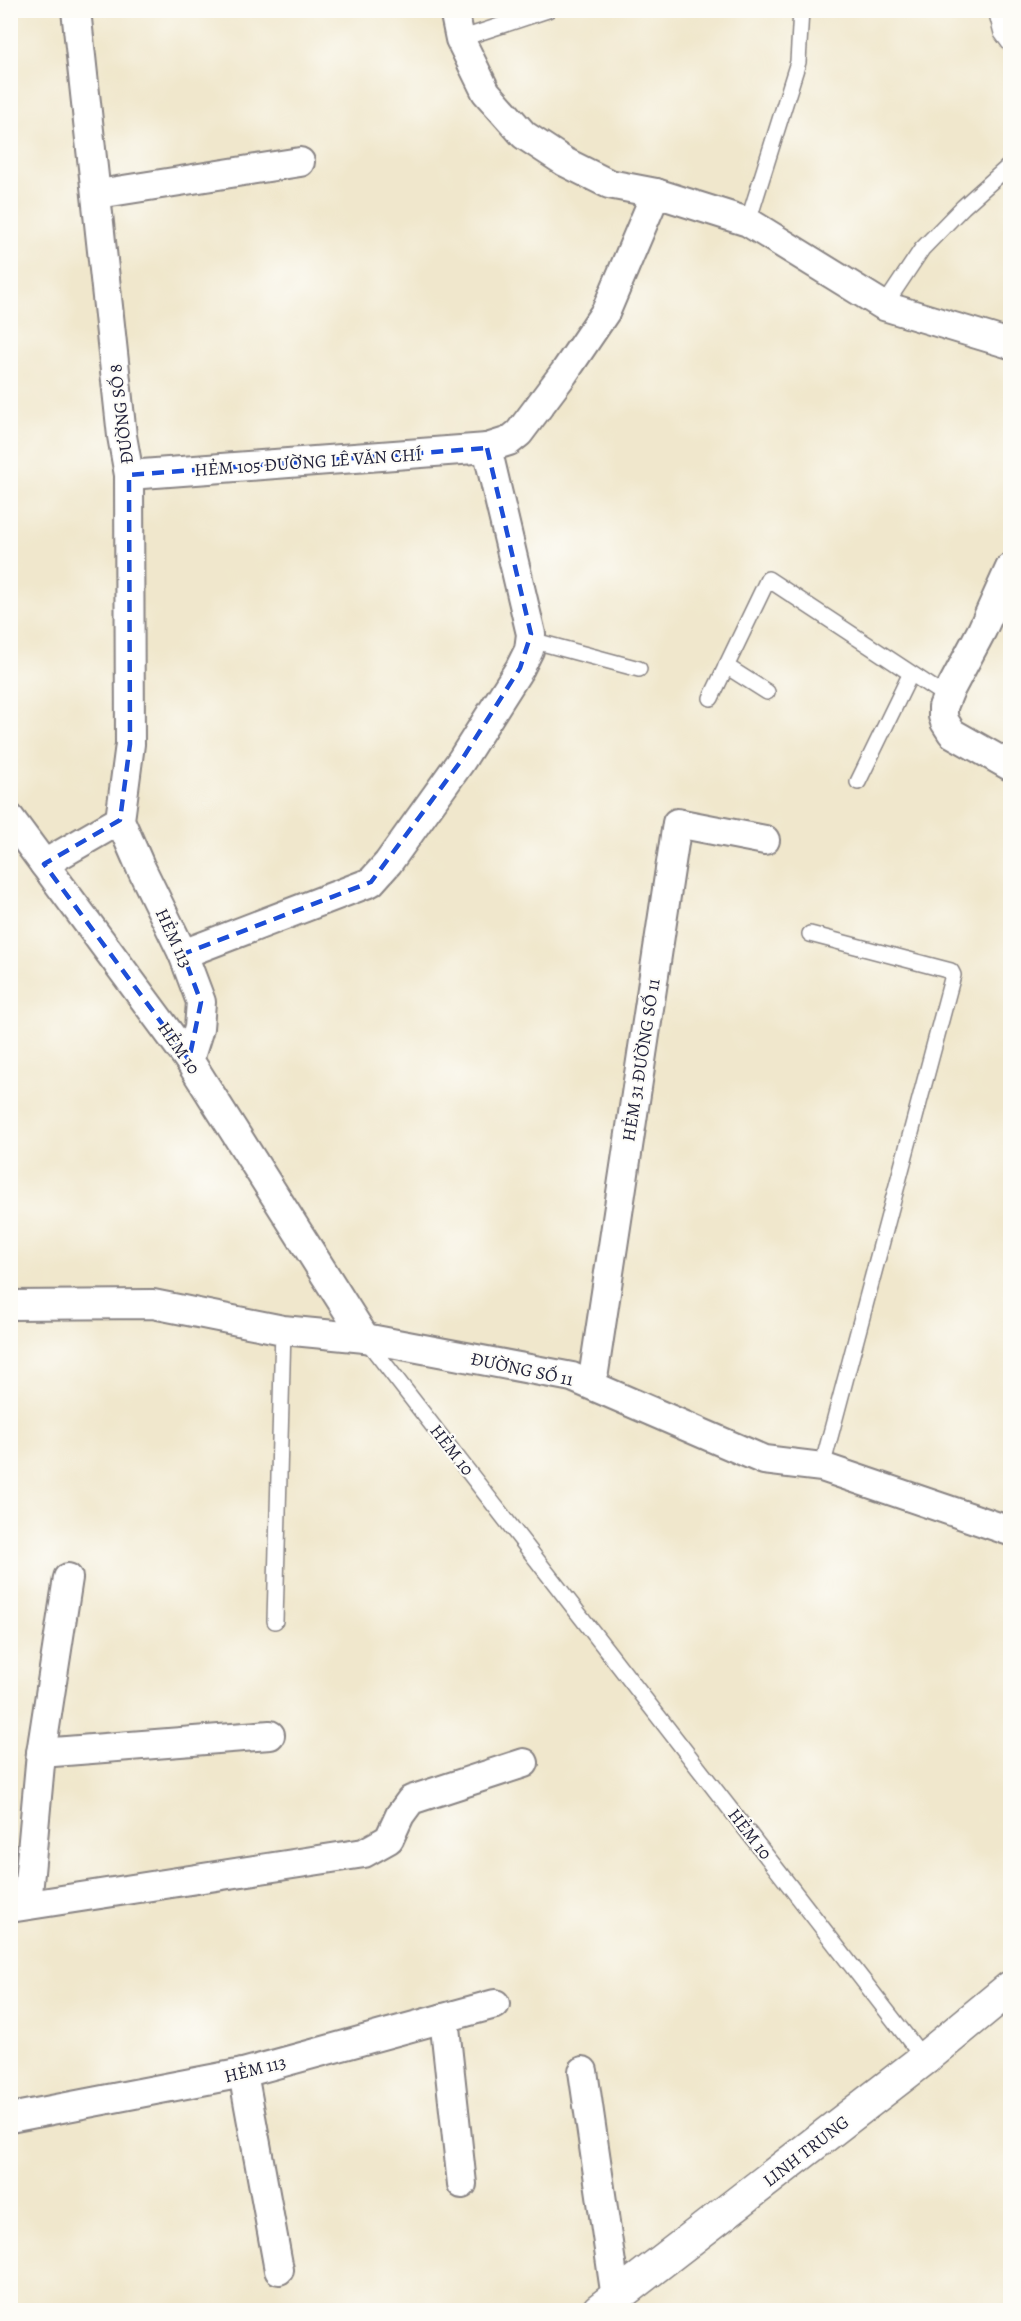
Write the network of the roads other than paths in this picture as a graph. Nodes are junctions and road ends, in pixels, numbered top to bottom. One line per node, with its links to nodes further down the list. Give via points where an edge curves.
1 (76, 10): 11 (street, ĐƯỜNG SỐ 8)
2 (454, 10): 6 (street)
3 (548, 10): 6 (lane)
4 (801, 10): 12 (lane, via 798,62)
5 (996, 10): 7 (lane, via 1002,33)
6 (460, 39): 10 (street, via 486,92 524,135 609,184)
7 (1011, 44)
8 (300, 162): 11 (street)
9 (1011, 165): 13 (lane, via 922,249)
10 (656, 193): 12 (street); 15 (street, HẺM 105 ĐƯỜNG LÊ VĂN CHÍ, via 606,311 519,433)
11 (98, 194): 16 (street, ĐƯỜNG SỐ 8)
12 (748, 222): 13 (street)
13 (884, 306): 14 (street)
14 (1011, 344)
15 (487, 448): 16 (street, HẺM 105 ĐƯỜNG LÊ VĂN CHÍ); 19 (street)
16 (129, 475): 29 (street, ĐƯỜNG SỐ 8, via 130,744)
17 (1011, 568): 18 (street)
18 (1004, 600): 24 (street)
19 (531, 640): 21 (lane); 33 (street, via 520,668 461,761 371,882)
20 (726, 666): 22 (lane, via 768,579); 23 (lane); 25 (lane)
21 (639, 669)
22 (910, 675): 24 (lane); 27 (lane)
23 (767, 692)
24 (947, 697): 26 (street, via 943,716 952,733)
25 (711, 698)
26 (1011, 766)
27 (858, 782)
28 (10, 818): 31 (street, HẺM 10)
29 (120, 820): 31 (street); 33 (street, HẺM 113)
30 (765, 840): 38 (street, HẺM 31 ĐƯỜNG SỐ 11, via 677,823)
31 (44, 864): 34 (street, HẺM 10)
32 (810, 934): 39 (lane, via 951,971 953,975)
33 (183, 954): 34 (street, HẺM 113, via 201,1002 199,1028)
34 (189, 1060): 37 (street, HẺM 10)
35 (10, 1305): 36 (street, ĐƯỜNG SỐ 11, via 153,1304)
36 (283, 1330): 37 (street, ĐƯỜNG SỐ 11); 42 (lane)
37 (365, 1338): 38 (street, ĐƯỜNG SỐ 11, via 572,1377); 50 (lane, HẺM 10)
38 (592, 1385): 39 (street, ĐƯỜNG SỐ 11, via 764,1460)
39 (822, 1467): 40 (street, ĐƯỜNG SỐ 11)
40 (1011, 1531)
41 (68, 1578): 44 (street)
42 (275, 1621)
43 (270, 1735): 44 (street)
44 (41, 1753): 46 (street)
45 (524, 1763): 46 (street, via 411,1800 390,1839 364,1853)
46 (19, 1906)
47 (1011, 1988): 50 (street, LINH TRUNG)
48 (495, 2004): 49 (street, HẺM 113)
49 (444, 2018): 52 (street, HẺM 113); 54 (street)
50 (924, 2059): 56 (street, LINH TRUNG)
51 (583, 2071): 56 (street)
52 (243, 2073): 53 (street, HẺM 113); 55 (street)
53 (10, 2118)
54 (462, 2184)
55 (279, 2270)
56 (608, 2304)

